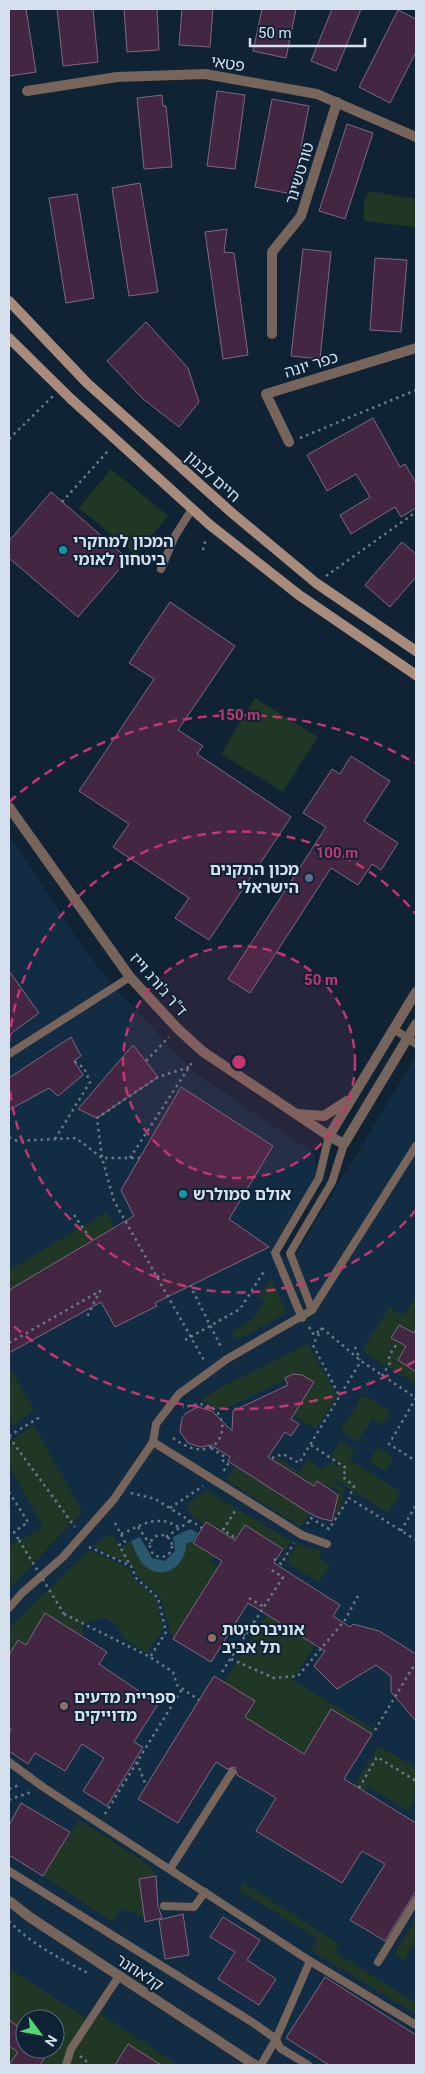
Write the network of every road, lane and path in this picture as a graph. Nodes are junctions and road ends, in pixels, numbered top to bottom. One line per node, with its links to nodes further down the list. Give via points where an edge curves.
1 (26, 91): 2 (street, פטאי, via 117,77 205,74 317,94)
2 (337, 102): 3 (street, פטאי); 5 (street, טורטשינר, via 301,216 272,252)
3 (416, 136)
4 (9, 301): 17 (main road, חיים לבנון, via 87,383 232,513)
5 (272, 334)
6 (9, 338): 8 (main road)
7 (416, 348): 11 (street, כפר יונה, via 266,394)
8 (60, 389): 10 (path); 14 (main road)
9 (416, 390): 11 (path)
10 (9, 438)
11 (289, 442)
12 (102, 458): 13 (path)
13 (62, 502)
14 (192, 508): 16 (lane); 19 (main road, via 299,595)
15 (416, 512): 17 (path)
16 (161, 569)
17 (316, 583): 18 (main road, חיים לבנון)
18 (416, 651)
19 (416, 676)
20 (9, 807): 21 (street, ד"ר ג'ורג וייז)
21 (130, 976): 24 (street, ד"ר ג'ורג וייז); 27 (lane)
22 (416, 992): 25 (street)
23 (416, 1024): 26 (street)
24 (177, 1028): 29 (path); 31 (street, ד"ר ג'ורג וייז, via 202,1051)
25 (394, 1030): 26 (lane); 30 (street)
26 (412, 1041): 35 (street)
27 (9, 1054)
28 (74, 1061): 34 (path, via 84,1068 90,1082)
29 (146, 1062)
30 (358, 1089): 31 (street, via 341,1106 324,1116 307,1116); 32 (street)
31 (287, 1110): 32 (street, ד"ר ג'ורג וייז)
32 (329, 1136): 35 (street, ד"ר ג'ורג וייז); 48 (lane, via 318,1178 275,1253)
33 (9, 1137): 34 (path, via 17,1141)
34 (55, 1139): 37 (path, via 76,1138)
35 (344, 1144): 46 (lane, via 332,1182 290,1253)
36 (416, 1146): 46 (lane)
37 (102, 1158): 38 (path); 38 (path, via 97,1118 158,1077 189,1067); 44 (path, via 114,1201)
38 (130, 1158): 39 (path)
39 (140, 1158)
40 (74, 1215): 41 (path)
41 (92, 1241)
42 (265, 1270): 49 (path, via 240,1310)
43 (164, 1274): 44 (path)
44 (157, 1277): 51 (path)
45 (190, 1286): 49 (path)
46 (312, 1310): 48 (lane)
47 (87, 1317): 54 (path, via 100,1291)
48 (302, 1318): 50 (path, via 314,1335); 56 (lane)
49 (210, 1326): 51 (path); 56 (path)
50 (322, 1328): 57 (path); 60 (path, via 313,1345)
51 (191, 1337): 52 (path); 58 (path)
52 (185, 1340)
53 (398, 1342): 59 (path)
54 (9, 1343)
55 (355, 1347): 57 (path)
56 (227, 1359): 58 (lane)
57 (361, 1361): 59 (path); 60 (path)
58 (210, 1370): 66 (lane, via 168,1406 156,1424)
59 (382, 1376): 61 (path)
60 (340, 1397): 67 (path)
61 (416, 1398): 70 (path, via 389,1444)
62 (181, 1408): 68 (path, via 208,1405 219,1414 223,1430)
63 (40, 1417): 64 (path)
64 (9, 1436): 89 (path)
65 (173, 1438): 68 (path, via 196,1450)
66 (153, 1442): 89 (lane, via 114,1499); 95 (lane, via 302,1535)
67 (311, 1445): 69 (path, via 299,1463 283,1454); 75 (path, via 346,1468 343,1477 354,1486)
68 (211, 1448): 71 (path, via 225,1457 223,1461 228,1464)
69 (272, 1458)
70 (416, 1461)
71 (223, 1472)
72 (203, 1486): 78 (path)
73 (9, 1492): 86 (path, via 28,1522)
74 (131, 1494): 78 (path, via 155,1499)
75 (349, 1498): 82 (path, via 329,1529 311,1518); 85 (path)
76 (416, 1505): 85 (path)
77 (238, 1507): 91 (path, via 223,1530)
78 (170, 1508): 79 (path)
79 (190, 1521): 83 (path); 84 (path)
80 (115, 1523): 88 (path)
81 (138, 1527): 83 (path, via 155,1520 172,1522); 88 (path); 94 (path)
82 (305, 1527)
83 (180, 1528): 90 (path)
84 (202, 1528)
85 (401, 1530): 92 (path)
86 (14, 1532): 87 (path); 108 (path, bridge, via 64,1614)
87 (9, 1534)
88 (121, 1534): 98 (path, via 125,1542 119,1545)
89 (82, 1536): 100 (lane, via 51,1569)
90 (166, 1537): 94 (path, via 156,1537); 94 (path, via 171,1546 166,1555 154,1554)
91 (234, 1537)
92 (416, 1540)
93 (295, 1541): 97 (path, via 281,1564)
94 (150, 1544)
95 (327, 1544)
96 (89, 1547): 98 (path)
97 (274, 1560)
98 (131, 1566): 108 (path, via 136,1578 158,1598 166,1632)
99 (268, 1568): 104 (path, via 283,1577)
100 (22, 1593): 103 (lane); 105 (lane)
101 (359, 1594): 109 (path, via 345,1620 298,1676 274,1678)
102 (249, 1598): 104 (path)
103 (9, 1600)
104 (264, 1607): 107 (path)
105 (9, 1608)
106 (232, 1628): 107 (path)
107 (246, 1636): 109 (path)
108 (150, 1657): 112 (path, via 173,1672 177,1686)
109 (231, 1659): 111 (path)
110 (416, 1662): 114 (path)
111 (222, 1672)
112 (182, 1689): 113 (path); 116 (path)
113 (199, 1700)
114 (375, 1730)
115 (9, 1762): 123 (lane)
116 (137, 1762): 119 (path); 123 (path)
117 (232, 1772): 124 (lane)
118 (416, 1781): 120 (path, via 377,1757)
119 (146, 1786)
120 (359, 1788)
121 (30, 1792): 122 (path)
122 (9, 1800)
123 (100, 1824): 124 (lane)
124 (170, 1869): 126 (lane)
125 (9, 1871): 134 (lane)
126 (205, 1892): 129 (lane, via 194,1907); 130 (lane)
127 (416, 1900): 131 (lane)
128 (9, 1901): 132 (street, קלאוזנר)
129 (164, 1906)
130 (310, 1961): 133 (lane); 134 (lane)
131 (378, 1962)
132 (119, 1976): 135 (lane, via 71,2049); 136 (street, קלאוזנר)
133 (416, 2025)
134 (276, 2039): 137 (lane); 138 (lane, via 280,2048)
135 (66, 2065)
136 (255, 2065)
137 (261, 2065)
138 (308, 2065)

